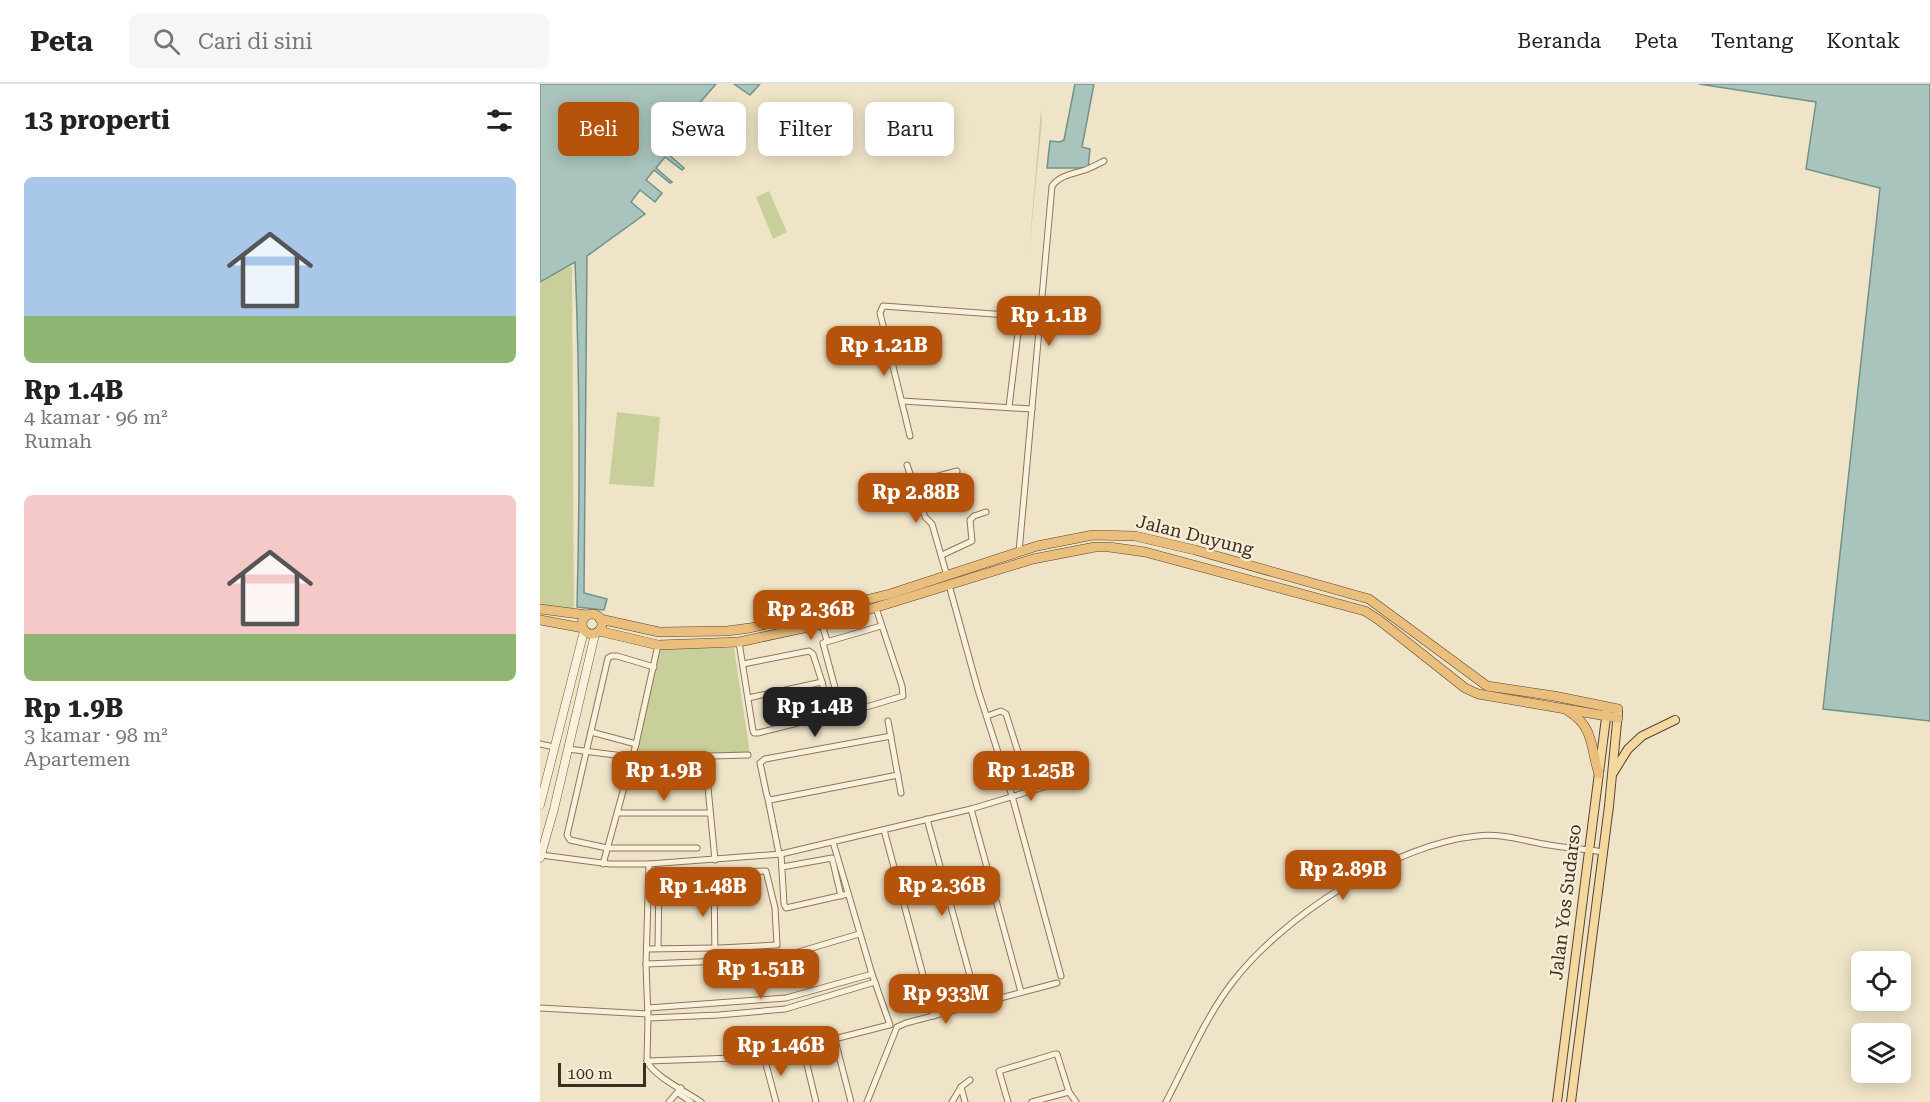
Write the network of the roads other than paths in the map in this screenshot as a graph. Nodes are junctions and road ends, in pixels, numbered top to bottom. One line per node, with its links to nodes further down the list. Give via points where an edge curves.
1 (1104, 161): 3 (street, via 1055,181)
2 (1020, 316): 3 (street); 4 (street, via 883,306 880,313); 5 (street)
3 (1040, 319): 6 (street)
4 (902, 401): 5 (street); 7 (street)
5 (1009, 407): 6 (street)
6 (1032, 409): 13 (street)
7 (909, 436)
8 (908, 465): 10 (street)
9 (957, 471): 10 (street)
10 (913, 483): 14 (street, via 925,517 932,522)
11 (986, 512): 14 (street, via 970,520 971,542)
12 (1195, 550): 13 (highway, Jalan Duyung, via 1135,536 1103,534); 15 (highway); 37 (highway, Jalan Duyung, via 1369,599 1487,686 1554,696)
13 (1019, 552): 16 (highway, Jalan Duyung)
14 (942, 555): 16 (street)
15 (1192, 565): 16 (highway, Jalan Duyung, via 1109,547 1033,559); 36 (highway, Jalan Duyung, via 1355,608 1379,620 1472,692)
16 (948, 581): 17 (highway, Jalan Duyung); 19 (highway, Jalan Duyung); 39 (street)
17 (876, 608): 23 (highway, Jalan Duyung); 24 (street)
18 (540, 609): 20 (highway)
19 (827, 610): 21 (highway, Jalan Duyung, via 727,631 652,631); 23 (highway)
20 (587, 615): 21 (highway); 25 (highway, via 582,622)
21 (600, 619): 26 (highway, via 602,624)
22 (540, 620): 25 (highway)
23 (826, 623): 27 (street); 28 (highway, Jalan Duyung)
24 (881, 627): 27 (street); 27 (street, via 903,696 847,714 840,710 825,656 822,644)
25 (583, 630): 26 (highway, via 589,634); 32 (main road)
26 (597, 632): 29 (highway, Jalan Duyung); 33 (main road)
27 (827, 641)
28 (739, 642): 29 (highway, Jalan Duyung); 30 (street)
29 (658, 645): 31 (street)
30 (744, 664): 34 (street, via 809,651); 35 (street)
31 (654, 667): 42 (street, via 610,656); 45 (street)
32 (572, 675): 33 (main road); 46 (main road)
33 (585, 678): 47 (main road)
34 (822, 682): 35 (street); 35 (street, via 829,717 758,733 753,732)
35 (748, 698)
36 (1566, 709): 37 (highway, Jalan Duyung); 52 (highway, via 1587,728)
37 (1607, 711): 38 (highway, Jalan Duyung); 52 (main road, Jalan Yos Sudarso)
38 (1618, 713): 54 (main road, Jalan Yos Sudarso)
39 (987, 716): 56 (street, via 1004,711); 58 (street)
40 (1675, 720): 54 (main road, via 1635,742)
41 (888, 721): 43 (street)
42 (591, 732): 45 (street); 48 (street)
43 (891, 736): 53 (street); 59 (street, via 761,761)
44 (540, 744): 46 (street)
45 (636, 744): 50 (street)
46 (554, 747): 60 (main road)
47 (568, 749): 48 (street); 72 (main road)
48 (588, 752): 50 (street); 67 (street, via 567,837)
49 (748, 755): 51 (street)
50 (632, 758): 51 (street); 62 (street)
51 (705, 758): 63 (street)
52 (1599, 774): 69 (main road, Jalan Yos Sudarso)
53 (898, 775): 57 (street); 59 (street)
54 (1612, 775): 70 (main road, Jalan Yos Sudarso)
55 (1044, 787): 56 (street)
56 (1030, 790): 58 (street)
57 (902, 793)
58 (1012, 795): 61 (street); 88 (street)
59 (768, 799): 71 (street)
60 (540, 805)
61 (971, 809): 64 (street); 91 (street)
62 (618, 813): 63 (street); 67 (street)
63 (710, 813): 73 (street)
64 (927, 819): 65 (street); 92 (street)
65 (884, 830): 66 (street); 95 (street)
66 (833, 842): 71 (street); 78 (street)
67 (607, 848): 68 (street); 74 (street)
68 (697, 848)
69 (1588, 849): 70 (street); 118 (street, via 1505,836 1475,836 1414,852 1330,895 1296,919 1232,982); 119 (main road, Jalan Yos Sudarso)
70 (1603, 852): 120 (main road, Jalan Yos Sudarso)
71 (780, 854): 73 (street); 76 (street)
72 (541, 856): 74 (street)
73 (715, 860): 75 (street)
74 (603, 864): 75 (street)
75 (649, 864): 79 (street)
76 (782, 867): 78 (street, via 832,858); 78 (street, via 786,908)
77 (714, 874): 80 (street, via 659,876); 83 (street); 83 (street, via 766,871 775,908 777,945)
78 (845, 895): 81 (street)
79 (647, 927): 80 (street); 84 (street)
80 (658, 929): 82 (street)
81 (860, 934): 85 (street, via 780,956); 87 (street)
82 (658, 948): 83 (street); 84 (street)
83 (715, 948): 85 (street)
84 (647, 949): 86 (street)
85 (715, 962): 86 (street)
86 (646, 964): 94 (street)
87 (872, 974): 89 (street); 94 (street, via 786,998)
88 (1061, 976)
89 (875, 982): 94 (street, via 785,1009 719,1016); 96 (street)
90 (1057, 983): 91 (street)
91 (1021, 992): 92 (street)
92 (978, 1005): 95 (street)
93 (540, 1008): 94 (street)
94 (648, 1013): 101 (street)
95 (934, 1016): 97 (street)
96 (889, 1025): 97 (street); 98 (street)
97 (897, 1027): 112 (street)
98 (835, 1040): 99 (street); 111 (street)
99 (803, 1048): 100 (street); 110 (street)
100 (764, 1057): 101 (street); 109 (street)
101 (647, 1061): 104 (street)
102 (970, 1080): 103 (street)
103 (961, 1088): 113 (street); 114 (street)
104 (680, 1090): 106 (street); 107 (street); 108 (street)
105 (1069, 1092): 115 (street, via 1058,1054 1053,1054 999,1071); 116 (street); 117 (street)
106 (669, 1102)
107 (691, 1102)
108 (701, 1102)
109 (776, 1102)
110 (816, 1102)
111 (851, 1102)
112 (867, 1102)
113 (952, 1102)
114 (964, 1102)
115 (1008, 1102)
116 (1032, 1102)
117 (1076, 1102)
118 (1166, 1102)
119 (1557, 1102)
120 (1571, 1102)

